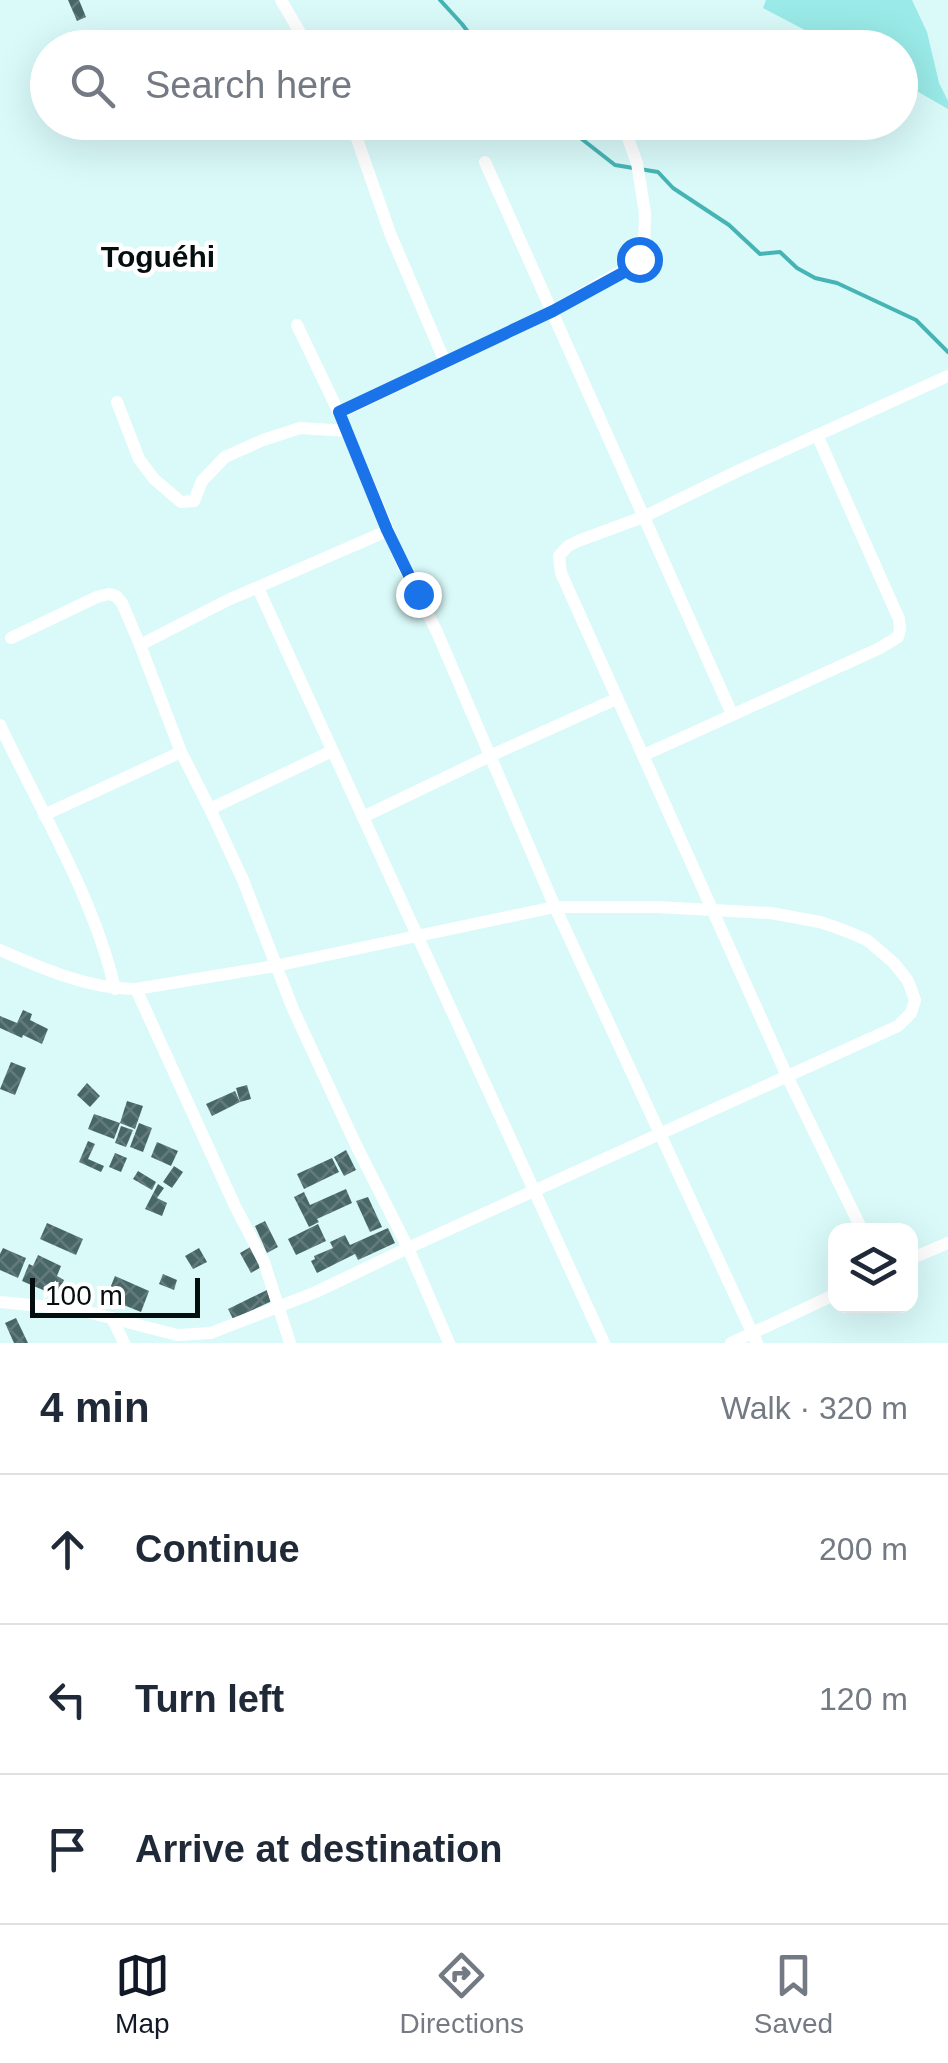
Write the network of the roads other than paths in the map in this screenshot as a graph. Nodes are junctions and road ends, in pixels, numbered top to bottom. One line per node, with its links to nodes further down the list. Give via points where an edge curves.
1 (281, 0): 2 (street)
2 (299, 30)
3 (357, 140): 8 (street)
4 (628, 140): 6 (street, via 646,213 644,250 628,270)
5 (485, 162): 6 (street)
6 (553, 311): 8 (street); 14 (street)
7 (298, 325): 11 (street)
8 (445, 362): 11 (street)
9 (948, 376): 13 (street)
10 (118, 402): 12 (street, via 139,459 181,502 194,501 224,458 262,440 300,428)
11 (339, 412): 12 (street)
12 (346, 431): 15 (street)
13 (816, 435): 14 (street); 20 (street, via 899,619 899,635)
14 (644, 517): 19 (street, via 578,541 560,556 561,573); 20 (street)
15 (387, 530): 16 (street); 25 (street)
16 (258, 588): 18 (street); 22 (street)
17 (11, 638): 18 (street, via 108,594 122,603)
18 (140, 645): 23 (street)
19 (616, 699): 24 (street); 25 (street)
20 (732, 714): 24 (street)
21 (0, 726): 27 (street)
22 (332, 751): 26 (street); 28 (street)
23 (181, 752): 26 (street); 27 (street)
24 (644, 755): 30 (street)
25 (490, 756): 28 (street); 29 (street)
26 (210, 808): 33 (street)
27 (44, 814): 34 (street, via 96,924)
28 (363, 817): 31 (street)
29 (555, 907): 30 (street); 31 (street); 37 (street)
30 (711, 909): 36 (street); 36 (street, via 793,916 846,930 880,949 911,986 914,1006 898,1026)
31 (418, 936): 33 (street); 38 (street)
32 (0, 950): 34 (street)
33 (276, 966): 35 (street); 41 (street)
34 (115, 989): 35 (street)
35 (136, 989): 45 (street, via 264,1262)
36 (788, 1076): 37 (street); 39 (street)
37 (660, 1133): 38 (street); 47 (street)
38 (534, 1191): 41 (street); 51 (street)
39 (859, 1223)
40 (948, 1242): 42 (street)
41 (408, 1248): 45 (street); 50 (street)
42 (918, 1255)
43 (828, 1298): 47 (street)
44 (0, 1302): 46 (street)
45 (278, 1306): 46 (street, via 200,1335); 49 (street)
46 (112, 1318): 48 (street)
47 (755, 1338): 52 (street)
48 (124, 1343)
49 (290, 1343)
50 (449, 1343)
51 (604, 1343)
52 (731, 1343)

